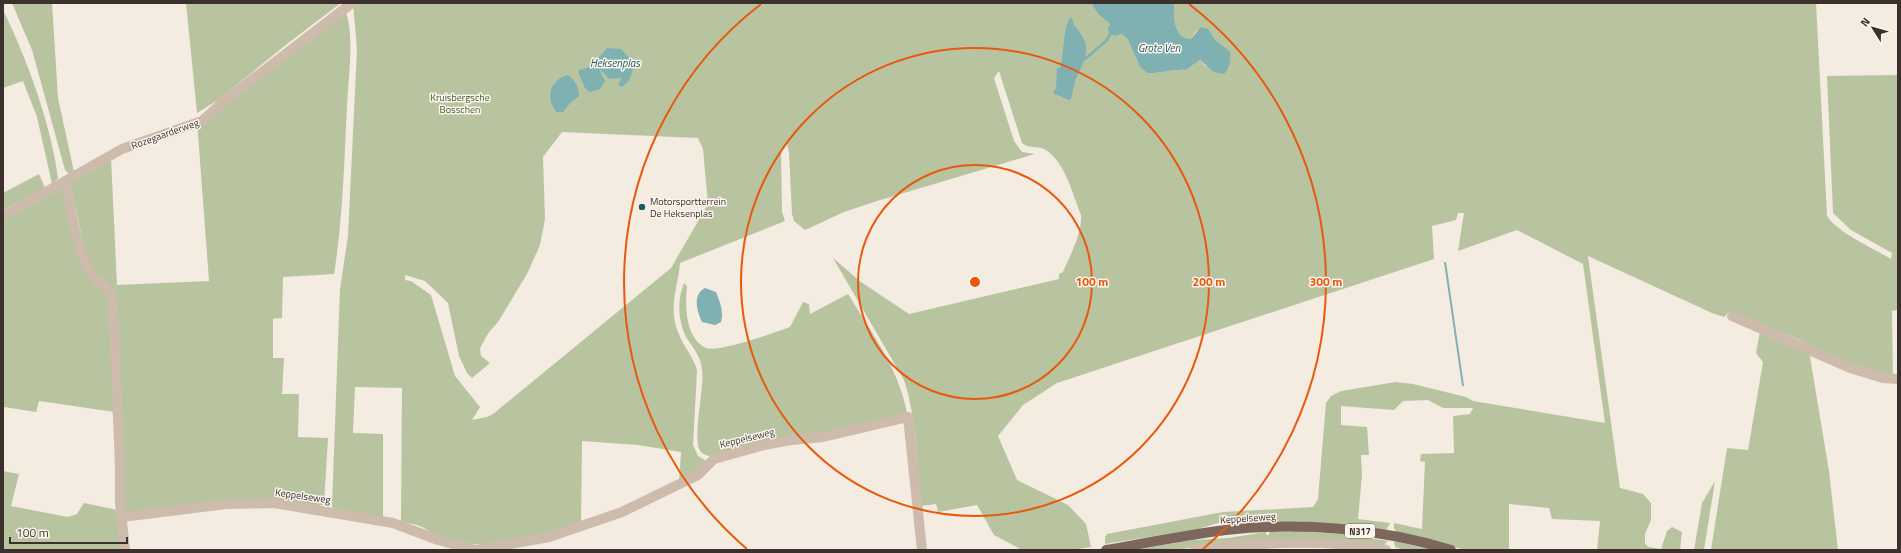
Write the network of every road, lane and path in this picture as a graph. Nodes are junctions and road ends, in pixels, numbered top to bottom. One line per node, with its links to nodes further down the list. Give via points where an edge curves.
1 (352, 3): 2 (street, Rozegaarderweg, via 202,121 122,149)
2 (65, 182): 3 (street, Rozegaarderweg); 6 (street, via 83,260 90,272 110,290 113,301)
3 (3, 216)
4 (1732, 316): 5 (street, via 1850,368 1883,378)
5 (1898, 379)
6 (122, 517): 8 (street); 9 (street, Keppelseweg, via 226,504 274,503 393,523 438,540)
7 (1392, 537): 11 (main road, Keppelseweg / N317, via 1358,531 1267,527 1226,530); 14 (street); 15 (main road, Keppelseweg / N317)
8 (125, 550)
9 (476, 550): 10 (street, Keppelseweg, via 549,537 615,514 698,475 714,459 764,445 823,437 908,417)
10 (922, 550)
11 (1106, 550)
12 (1194, 550): 13 (street, via 1295,542 1343,544)
13 (1386, 550)
14 (1390, 550)
15 (1451, 550)

